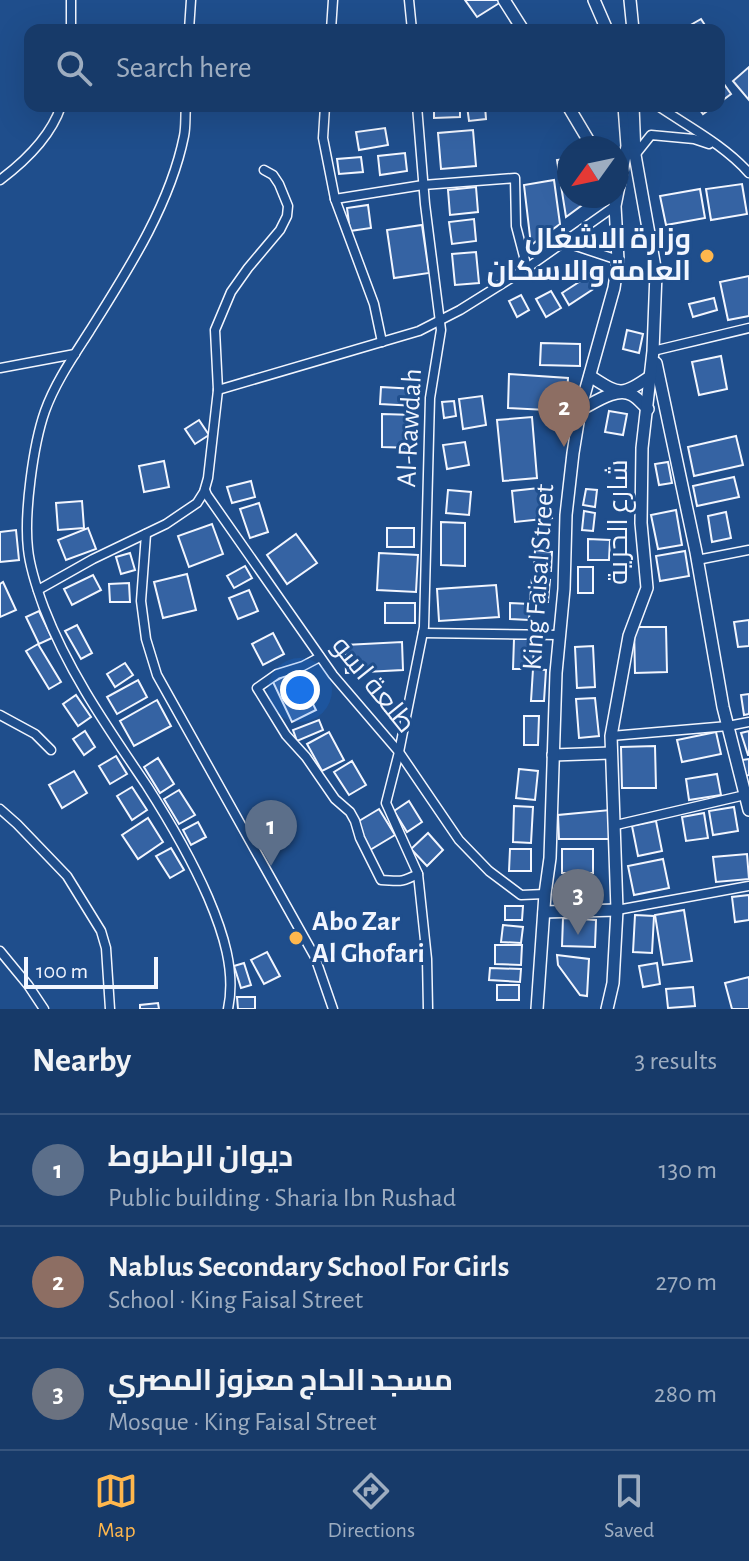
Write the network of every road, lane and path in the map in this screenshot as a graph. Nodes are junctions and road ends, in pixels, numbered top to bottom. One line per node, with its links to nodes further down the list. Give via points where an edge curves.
1 (71, 0): 8 (street)
2 (191, 0): 9 (street)
3 (333, 0): 10 (street)
4 (409, 0): 11 (street)
5 (504, 0): 12 (main road)
6 (594, 0): 13 (main road)
7 (630, 0): 14 (main road)
8 (71, 24)
9 (189, 24)
10 (331, 24)
11 (411, 24)
12 (519, 24)
13 (604, 24)
14 (632, 24)
15 (59, 112): 29 (street, via 25,160)
16 (186, 112): 41 (street, via 166,193 134,259)
17 (325, 112): 31 (street, via 323,138)
18 (417, 112): 30 (street, Al-Rawdah)
19 (572, 112): 23 (main road)
20 (625, 112): 25 (main road, King Faisal Street)
21 (633, 112): 25 (main road, شارع الحرية)
22 (667, 112): 24 (street)
23 (586, 136)
24 (718, 146): 25 (street, via 651,135); 28 (street)
25 (631, 151): 26 (main road, King Faisal Street); 40 (main road, شارع الحرية, via 656,273)
26 (629, 157)
27 (264, 170): 45 (street, via 279,184 287,216 231,292 215,330)
28 (748, 171)
29 (0, 180)
30 (423, 185): 31 (street); 36 (street, via 515,178 516,226); 37 (street, Al-Rawdah)
31 (335, 199): 39 (street, via 374,304)
32 (605, 208): 34 (street)
33 (614, 208): 35 (main road, King Faisal Street)
34 (564, 242): 35 (street); 36 (street)
35 (618, 260): 43 (main road, King Faisal Street)
36 (527, 268): 37 (street)
37 (440, 321): 39 (street); 54 (street, Al-Rawdah, via 430,398)
38 (749, 328): 40 (street)
39 (382, 342): 45 (street)
40 (653, 351): 44 (main road, شارع الحرية); 52 (main road)
41 (75, 354): 42 (street); 53 (street, via 44,412 35,457 27,518)
42 (0, 368)
43 (590, 376): 46 (main road); 48 (main road, King Faisal Street)
44 (651, 376): 46 (main road); 47 (main road, شارع الحرية)
45 (218, 390): 49 (street)
46 (622, 392): 47 (main road); 48 (main road)
47 (648, 409): 60 (main road, شارع الحرية, via 641,523 647,588 629,636)
48 (580, 410): 55 (main road, King Faisal Street, via 566,515)
49 (205, 490): 50 (street, via 194,506); 56 (street, طلعة اسو)
50 (146, 534): 53 (street); 78 (street, via 141,601 157,675 315,957)
51 (749, 550): 52 (street)
52 (697, 560): 59 (main road)
53 (38, 590): 77 (street, via 74,674 177,833 215,913 231,975)
54 (423, 633): 55 (street); 62 (street, Al-Rawdah)
55 (560, 635): 64 (main road, King Faisal Street)
56 (320, 657): 62 (street, طلعة اسو); 69 (street, via 257,688 286,735 350,812 381,880 398,882)
57 (0, 715): 61 (street, via 35,734)
58 (749, 722): 59 (street)
59 (728, 726): 60 (street); 65 (main road)
60 (611, 736): 63 (main road, شارع الحرية)
61 (51, 750)
62 (399, 752): 69 (street, Al-Rawdah, via 386,803); 71 (street, طلعة اسو, via 459,840 489,871 521,895)
63 (611, 753): 64 (main road); 68 (main road, شارع الحرية)
64 (553, 755): 71 (main road, King Faisal Street)
65 (745, 795): 67 (main road); 68 (street)
66 (0, 809): 76 (street, via 67,876 101,931)
67 (749, 810)
68 (616, 825): 72 (main road, شارع الحرية)
69 (418, 874): 79 (street, Al-Rawdah)
70 (749, 886): 72 (street)
71 (545, 894): 73 (main road, King Faisal Street)
72 (617, 910): 73 (main road); 81 (main road, شارع الحرية)
73 (544, 912): 80 (main road, King Faisal Street)
74 (0, 951): 75 (street)
75 (44, 1009)
76 (110, 1009)
77 (228, 1009)
78 (333, 1009)
79 (428, 1009)
80 (537, 1009)
81 (607, 1009)

